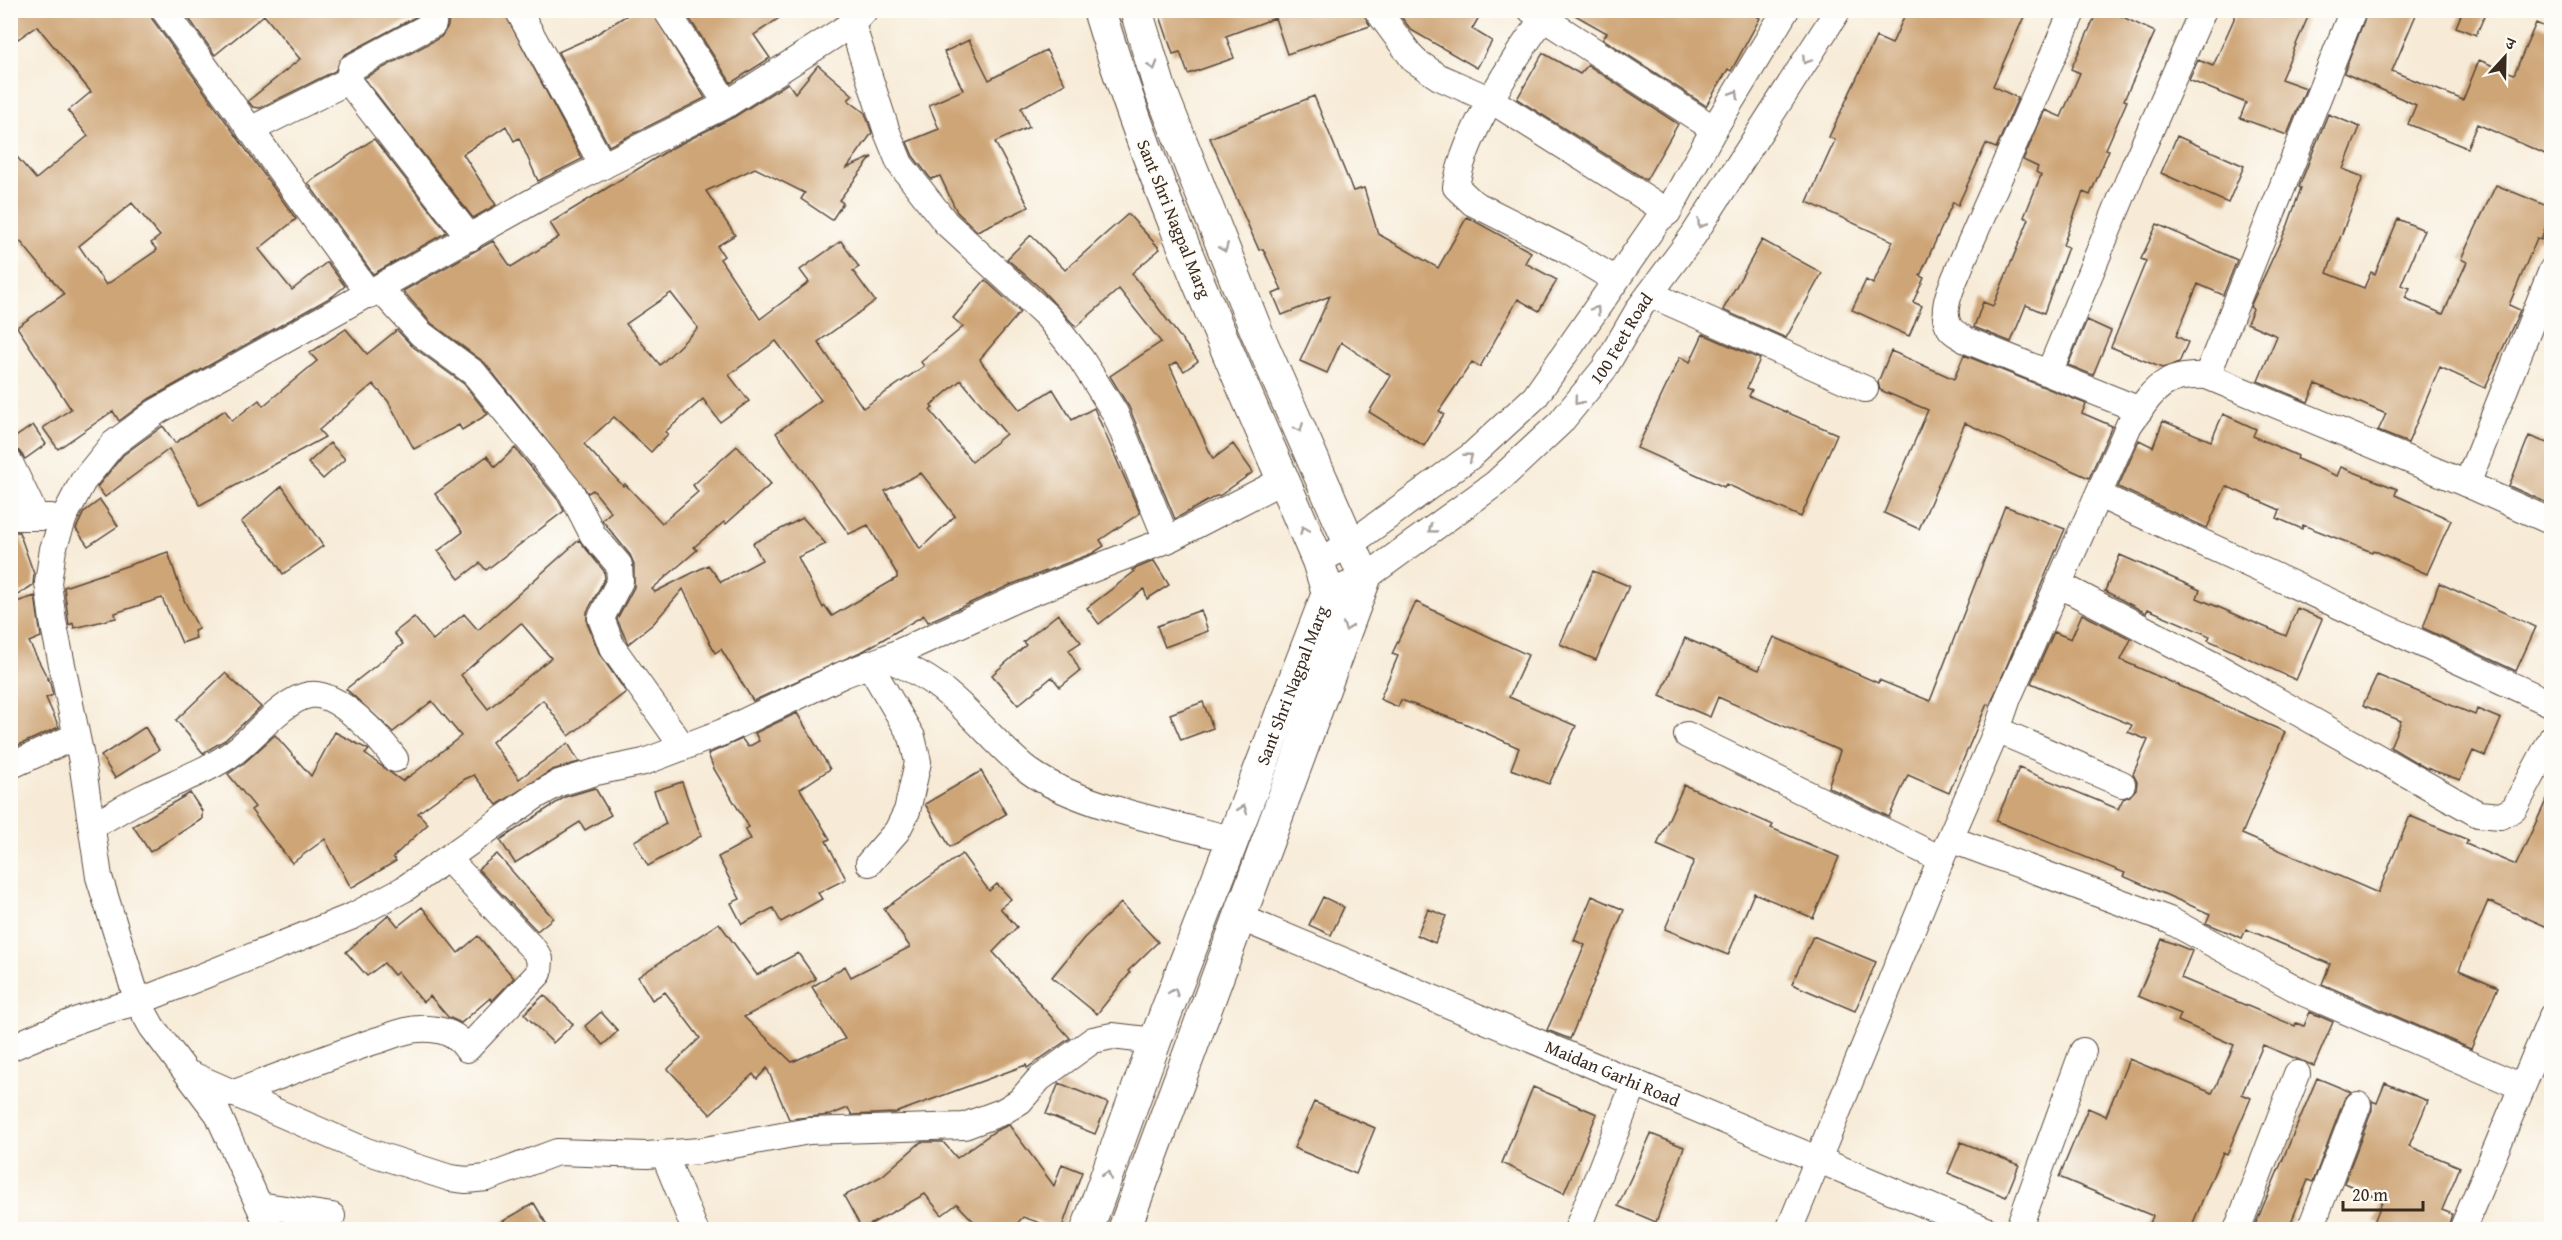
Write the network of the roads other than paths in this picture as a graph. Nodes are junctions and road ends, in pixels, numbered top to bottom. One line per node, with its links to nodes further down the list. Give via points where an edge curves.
1 (164, 10): 19 (street)
2 (434, 10): 15 (street, via 433,24 351,68)
3 (518, 10): 20 (street)
4 (666, 10): 17 (street)
5 (1099, 10): 32 (main road, Sant Shri Nagpal Marg, via 1125,96)
6 (1136, 10): 39 (main road, Sant Shri Nagpal Marg, one-way to 39, via 1160,89 1247,308)
7 (1377, 10): 16 (street, via 1414,60 1439,77)
8 (1838, 10): 26 (street, 100 Feet Road, one-way to 26, via 1693,236)
9 (2073, 10): 27 (street, via 1961,264 1945,316 1951,330 1966,340)
10 (2203, 10): 27 (street)
11 (2353, 10): 28 (street)
12 (1784, 11): 18 (street, 100 Feet Road, one-way to 12)
13 (1541, 13): 16 (street); 18 (street)
14 (859, 17): 17 (street); 38 (street, via 886,132 900,164 946,223 1048,317 1081,359 1115,413)
15 (348, 81): 19 (street); 22 (street)
16 (1491, 100): 21 (street); 24 (street, via 1459,165 1456,187 1473,203)
17 (727, 104): 20 (street)
18 (1714, 129): 21 (street, 100 Feet Road)
19 (250, 130): 25 (street)
20 (603, 166): 22 (street)
21 (1668, 212): 24 (street, 100 Feet Road, via 1658,220)
22 (470, 238): 25 (street)
23 (2552, 270): 33 (street)
24 (1616, 280): 39 (street, 100 Feet Road, one-way to 24, via 1472,456 1535,397)
25 (375, 292): 36 (street, via 156,412 113,444 83,480); 50 (street, via 421,334 474,373 571,492 593,535 613,556 622,574 603,609 604,632)
26 (1650, 294): 29 (street); 41 (street, 100 Feet Road, one-way to 41, via 1604,369 1560,423 1497,483)
27 (2049, 373): 30 (street)
28 (2207, 376): 30 (street, via 2168,379); 33 (street)
29 (1865, 389)
30 (2140, 410): 34 (street, via 2129,425)
31 (10, 463): 35 (street)
32 (1283, 480): 38 (street); 40 (main road, Sant Shri Nagpal Marg, one-way to 32)
33 (2468, 484): 37 (street)
34 (2099, 495): 42 (street); 45 (street)
35 (23, 517): 36 (street)
36 (64, 517): 48 (street, via 53,549 48,583)
37 (2552, 522)
38 (1167, 540): 44 (street, via 1016,598)
39 (1350, 545): 40 (street, 100 Feet Road); 41 (main road, Sant Shri Nagpal Marg)
40 (1318, 561): 43 (main road, Sant Shri Nagpal Marg)
41 (1365, 578): 43 (street, 100 Feet Road); 59 (main road, Sant Shri Nagpal Marg, one-way to 59)
42 (2060, 585): 46 (street); 49 (street, via 2221,669 2478,814 2501,816 2514,809)
43 (1329, 593): 55 (main road, Sant Shri Nagpal Marg, one-way to 43)
44 (878, 661): 50 (street); 55 (street, via 924,675 1028,770 1055,787 1159,821); 58 (street, via 912,737 918,762 902,821)
45 (2552, 704)
46 (1997, 730): 53 (street); 56 (street)
47 (1688, 735): 56 (street)
48 (76, 736): 52 (street); 54 (street)
49 (2552, 738)
50 (683, 747): 57 (street, via 644,762 559,783)
51 (395, 759): 54 (street, via 380,738 353,715 329,698 311,694 286,707 233,753)
52 (10, 766)
53 (2122, 784)
54 (92, 826): 60 (street, via 99,877)
55 (1232, 839): 62 (main road, Sant Shri Nagpal Marg, one-way to 55)
56 (1946, 849): 68 (street, via 2169,920 2304,993); 72 (street)
57 (448, 859): 60 (street, via 404,889 353,916); 69 (street, via 534,950 540,959 539,973 467,1050 450,1033 416,1028)
58 (869, 863)
59 (1239, 917): 67 (street, Maidan Garhi Road); 78 (main road, Sant Shri Nagpal Marg)
60 (138, 1002): 63 (street, via 102,1010); 65 (street)
61 (2552, 1017): 68 (street)
62 (1155, 1041): 71 (street, via 1112,1036 1093,1040 1039,1079 1011,1107 964,1126 809,1131); 77 (main road, Sant Shri Nagpal Marg, one-way to 62)
63 (10, 1048)
64 (2083, 1052): 82 (street)
65 (186, 1072): 69 (street); 73 (street, via 218,1114)
66 (2297, 1074): 83 (street)
67 (1635, 1082): 72 (street, Maidan Garhi Road); 79 (street)
68 (2520, 1086): 85 (street)
69 (232, 1094): 71 (street, via 366,1151 450,1178 487,1178 557,1152)
70 (2358, 1105): 84 (street)
71 (664, 1154): 76 (street)
72 (1817, 1159): 80 (street); 81 (street, Maidan Garhi Road)
73 (259, 1205): 74 (street); 75 (street)
74 (332, 1216)
75 (270, 1230)
76 (695, 1230)
77 (1087, 1230)
78 (1124, 1230)
79 (1577, 1230)
80 (1789, 1230)
81 (1986, 1230)
82 (2018, 1230)
83 (2237, 1230)
84 (2310, 1230)
85 (2462, 1230)

